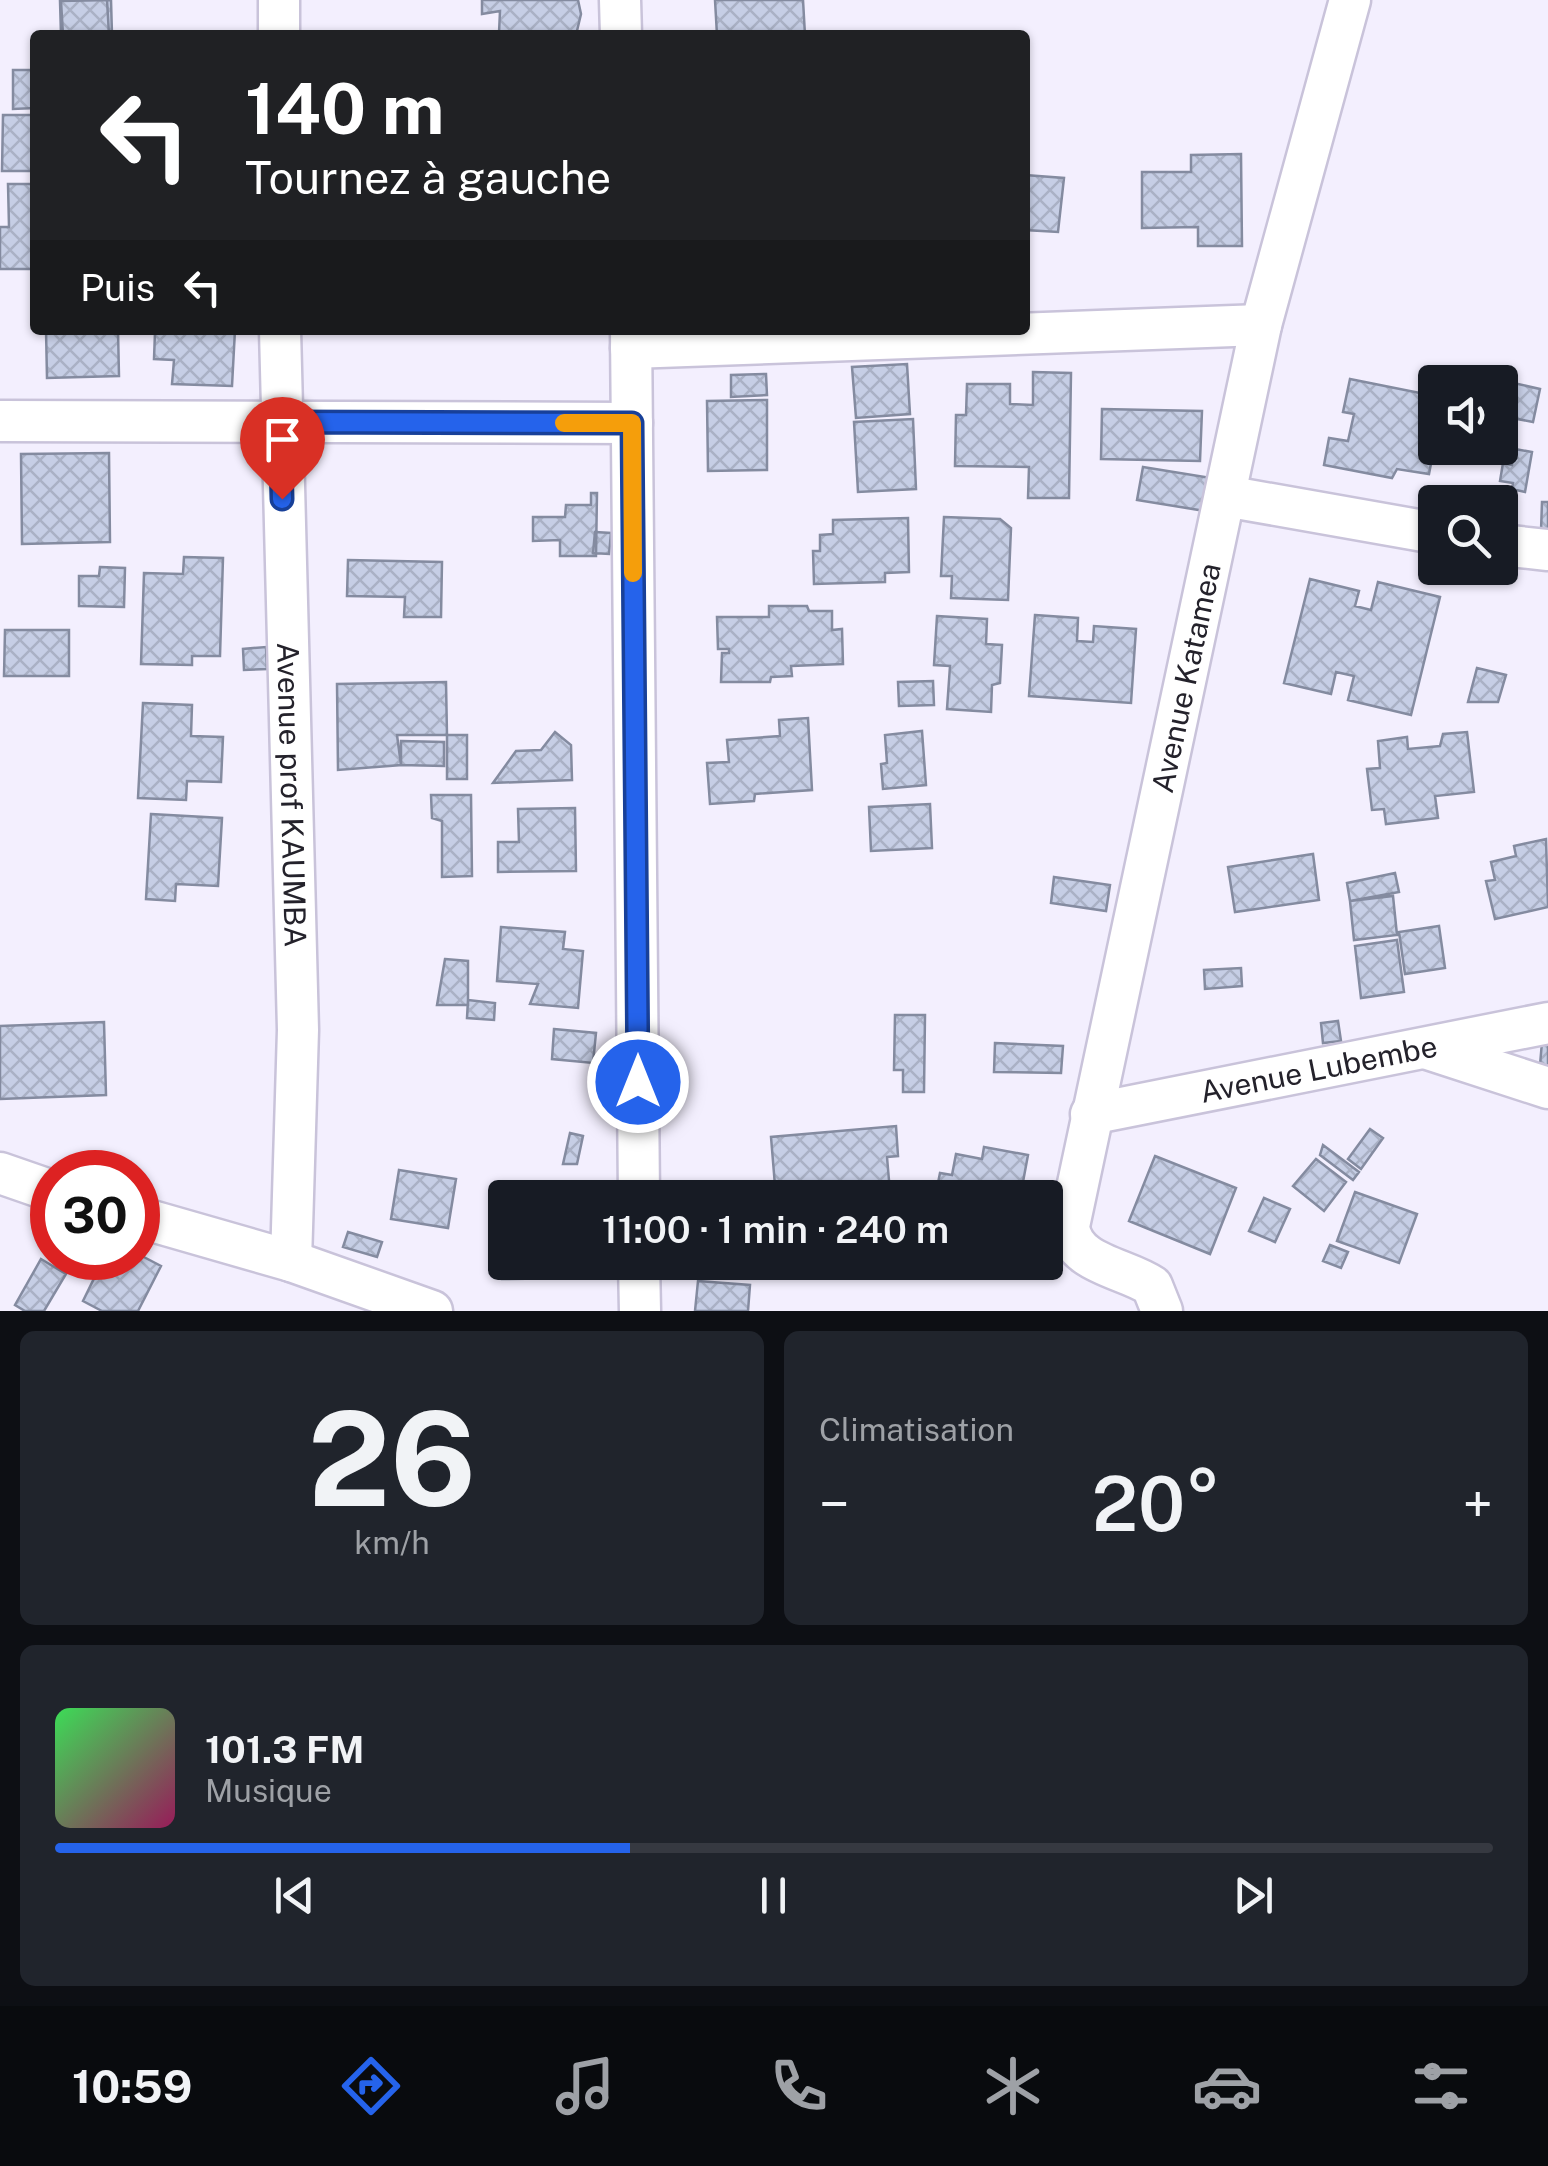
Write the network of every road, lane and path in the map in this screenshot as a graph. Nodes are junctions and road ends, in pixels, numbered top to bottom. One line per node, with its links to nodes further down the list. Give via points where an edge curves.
1 (278, 0): 4 (street)
2 (620, 0): 5 (street)
3 (1350, 0): 6 (street, Avenue Katamea)
4 (279, 30)
5 (621, 30)
6 (1261, 325): 7 (street); 14 (street, Avenue Katamea)
7 (1030, 330)
8 (280, 335): 12 (street, Avenue prof KAUMBA)
9 (811, 335): 10 (street)
10 (631, 339): 13 (street)
11 (0, 421): 12 (street)
12 (280, 422): 13 (street); 26 (street, Avenue prof KAUMBA, via 298,1030)
13 (632, 423): 23 (street)
14 (1225, 496): 15 (street); 21 (street, Avenue Katamea)
15 (1418, 530)
16 (1518, 546): 17 (street)
17 (1548, 550)
18 (1548, 1023): 19 (street, Avenue Lubembe)
19 (1428, 1048): 20 (street); 21 (street, Avenue Lubembe)
20 (1548, 1088)
21 (1091, 1114): 30 (street, Avenue Katamea, via 1071,1238 1085,1254 1152,1286)
22 (0, 1173): 24 (street)
23 (639, 1180)
24 (30, 1183)
25 (160, 1222): 26 (street)
26 (291, 1261): 28 (street)
27 (640, 1280): 29 (street)
28 (432, 1311)
29 (640, 1311)
30 (1162, 1311)

